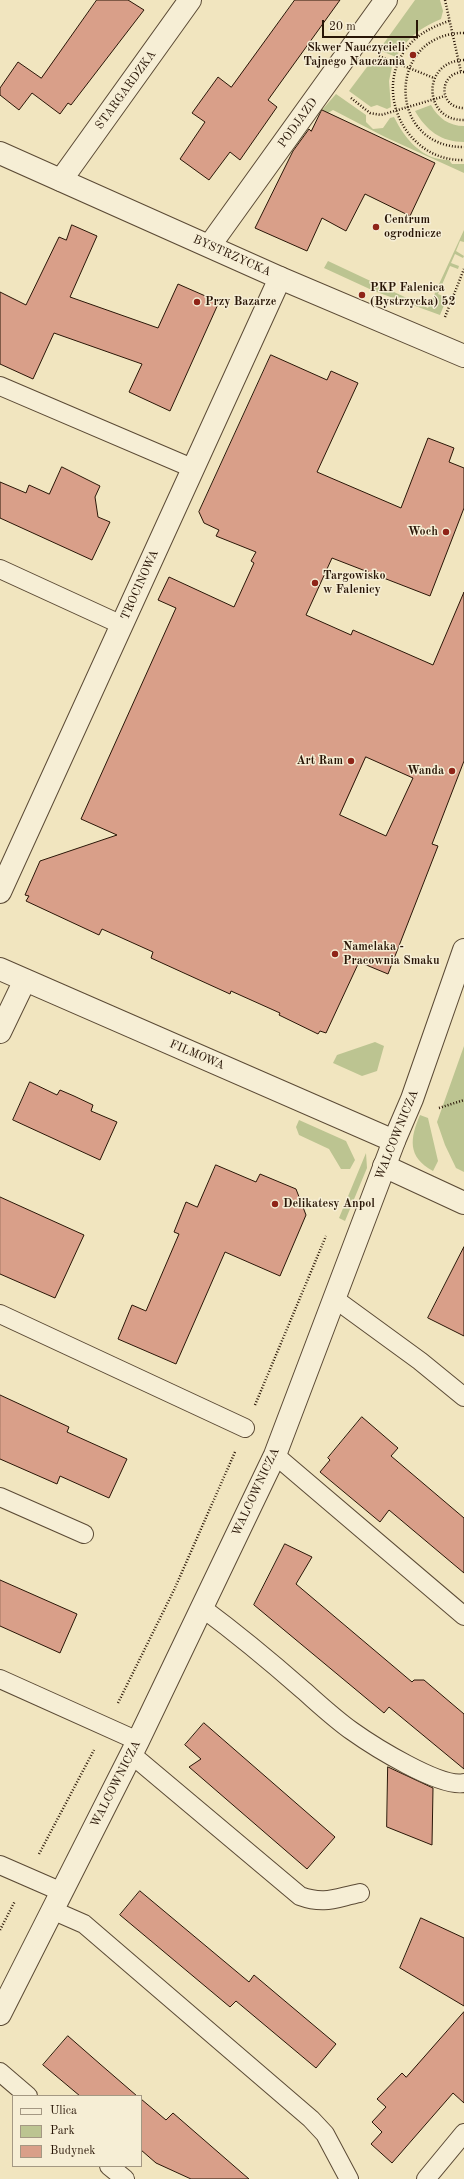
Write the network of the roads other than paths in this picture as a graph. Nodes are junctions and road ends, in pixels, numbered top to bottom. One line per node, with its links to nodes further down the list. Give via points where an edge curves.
1 (190, 0): 4 (street, STARGARDZKA)
2 (386, 0): 5 (street, PODJAZD)
3 (0, 153): 4 (street, BYSTRZYCKA)
4 (61, 180): 5 (street, BYSTRZYCKA)
5 (210, 245): 6 (street, BYSTRZYCKA)
6 (280, 278): 7 (street, BYSTRZYCKA); 9 (street, TROCINOWA)
7 (464, 356)
8 (0, 386): 9 (lane)
9 (192, 468): 11 (street, TROCINOWA)
10 (0, 569): 11 (lane)
11 (122, 625): 12 (street, TROCINOWA)
12 (0, 892)
13 (464, 950): 17 (street, WALCOWNICZA, via 412,1099)
14 (0, 969): 15 (street, FILMOWA)
15 (25, 980): 16 (street); 17 (street, FILMOWA)
16 (0, 1032)
17 (394, 1141): 18 (street, WALCOWNICZA)
18 (384, 1166): 19 (street); 20 (street, WALCOWNICZA)
19 (464, 1203)
20 (335, 1299): 22 (lane, via 420,1360); 24 (street, WALCOWNICZA)
21 (0, 1314): 23 (lane)
22 (464, 1397)
23 (245, 1428)
24 (275, 1455): 27 (street, WALCOWNICZA); 28 (lane)
25 (0, 1498): 26 (lane)
26 (84, 1534)
27 (201, 1607): 30 (street, WALCOWNICZA); 31 (lane, via 240,1636 352,1731 386,1753 433,1777 458,1784)
28 (464, 1616)
29 (0, 1679): 30 (lane, via 106,1726)
30 (135, 1747): 33 (lane, via 300,1896 324,1901); 34 (street, WALCOWNICZA)
31 (464, 1782)
32 (0, 1864): 34 (lane, via 27,1877)
33 (360, 1893)
34 (57, 1901): 35 (street, WALCOWNICZA); 41 (lane, via 311,2119 325,2134)
35 (0, 2014)
36 (0, 2072): 37 (lane)
37 (27, 2095)
38 (462, 2140): 42 (lane)
39 (110, 2167): 40 (lane)
40 (124, 2179)
41 (349, 2179)
42 (426, 2179)

